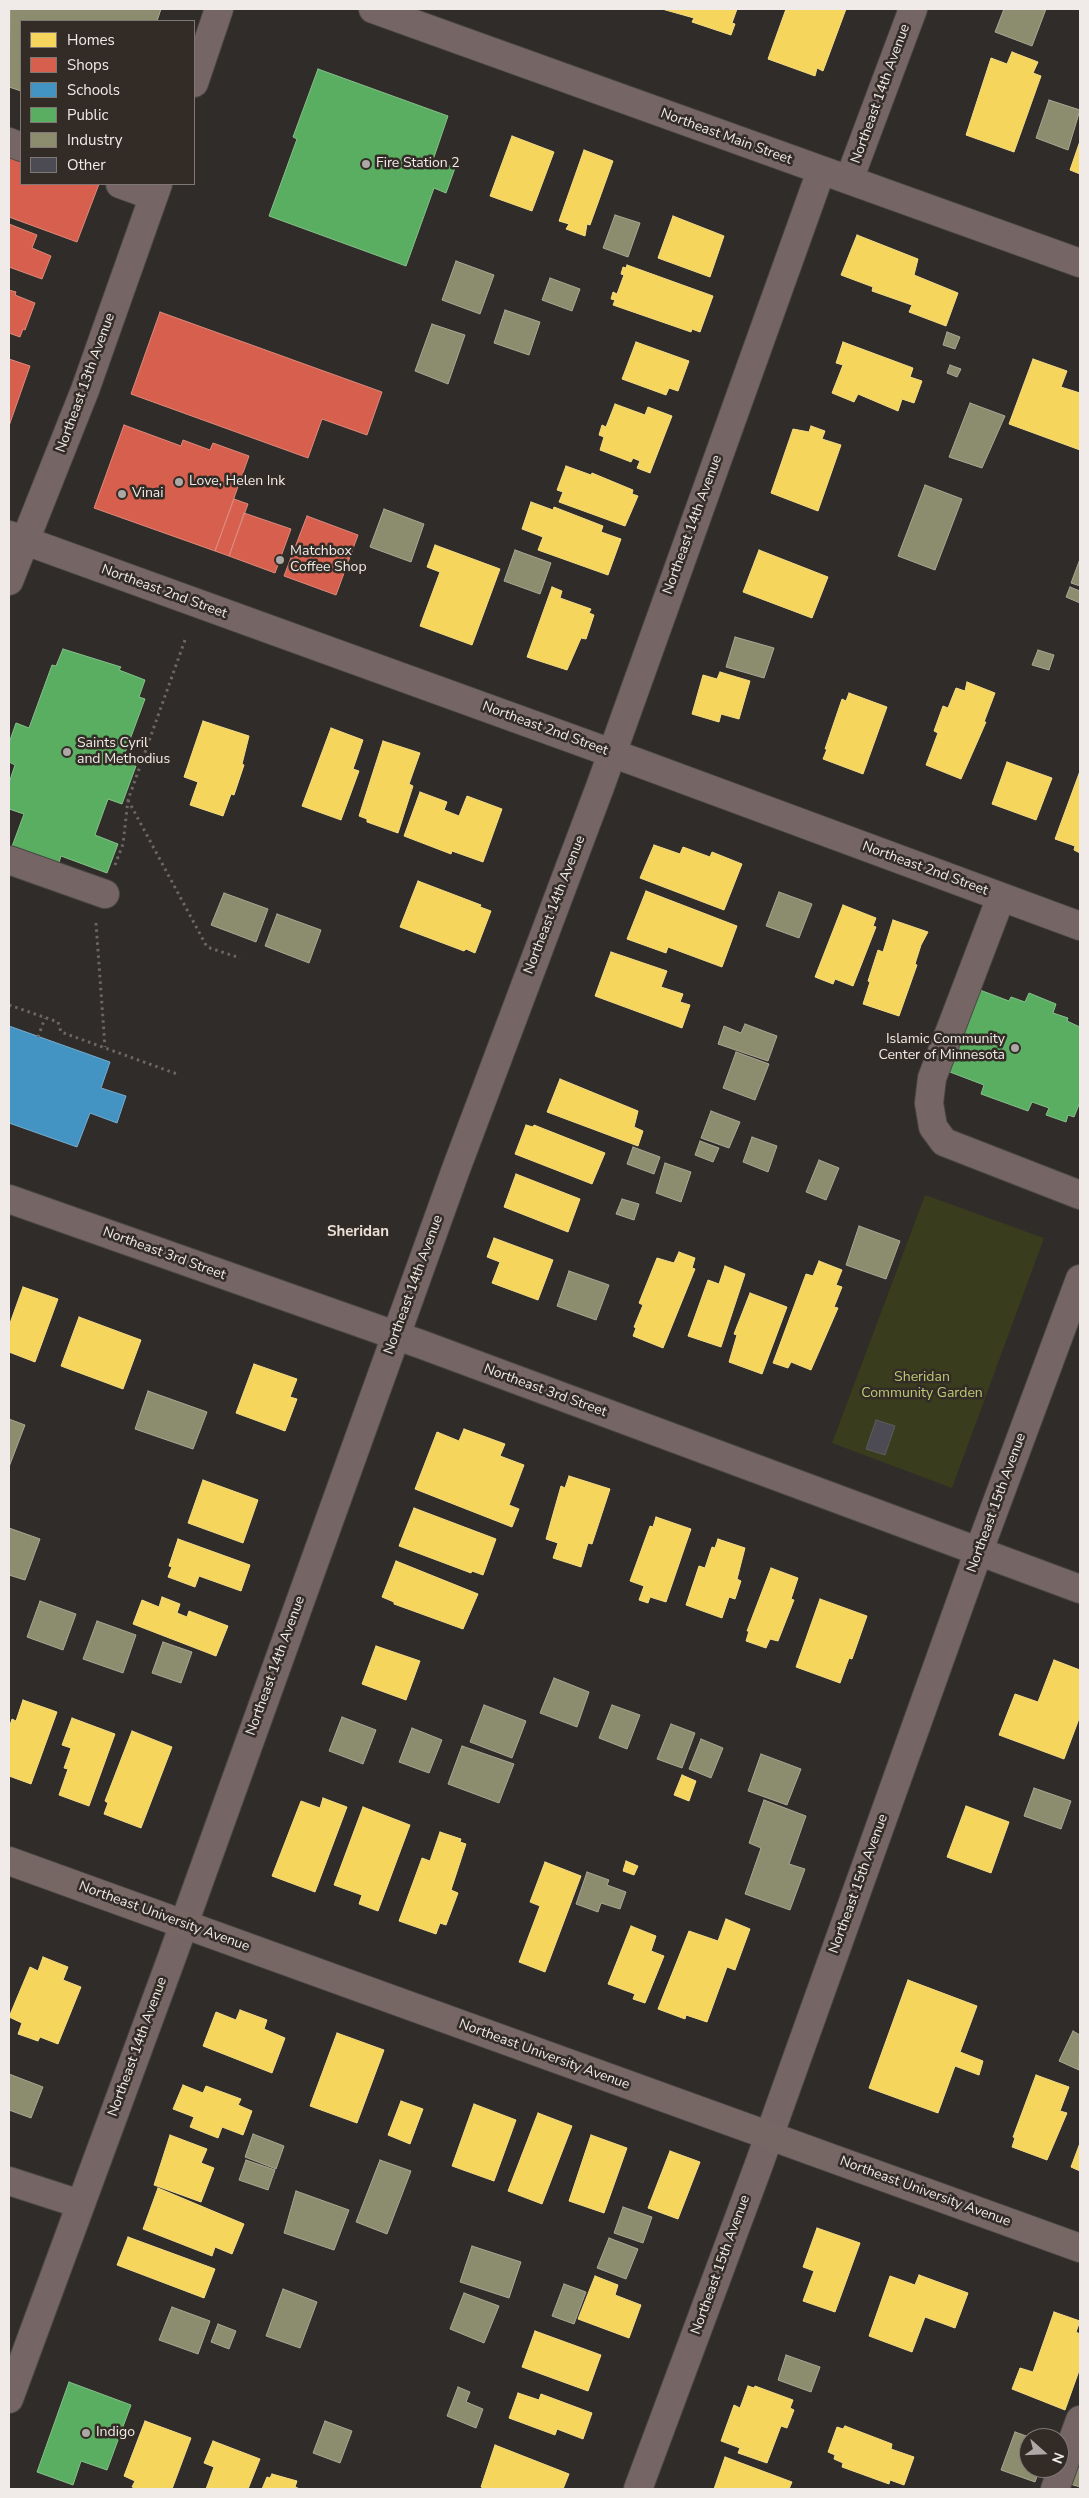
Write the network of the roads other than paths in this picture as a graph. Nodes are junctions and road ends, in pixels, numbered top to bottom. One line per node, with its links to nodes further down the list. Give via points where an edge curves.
1 (219, 9): 4 (street)
2 (374, 9): 5 (street, Northeast Main Street)
3 (913, 9): 6 (street, Northeast 14th Avenue)
4 (195, 80)
5 (821, 171): 6 (street, Northeast Main Street); 12 (street, Northeast 14th Avenue)
6 (850, 180): 9 (street, Northeast Main Street)
7 (126, 185): 8 (street)
8 (156, 190): 10 (street, Northeast 13th Avenue, via 85,390)
9 (1080, 263)
10 (17, 538): 11 (street, Northeast 13th Avenue); 12 (street, Northeast 2nd Street)
11 (9, 581)
12 (611, 753): 15 (street, Northeast 2nd Street); 20 (street, Northeast 14th Avenue)
13 (9, 860): 14 (street)
14 (105, 894)
15 (1001, 897): 16 (street, Northeast 2nd Street); 17 (street, via 932,1078 929,1103 933,1127 944,1142)
16 (1080, 926)
17 (1080, 1196)
18 (9, 1199): 20 (street, Northeast 3rd Street)
19 (1080, 1279): 21 (street, Northeast 15th Avenue)
20 (396, 1336): 21 (street, Northeast 3rd Street); 24 (street, Northeast 14th Avenue)
21 (978, 1553): 22 (street, Northeast 3rd Street); 25 (street, Northeast 15th Avenue)
22 (1080, 1589)
23 (9, 1861): 24 (main road, Northeast University Avenue)
24 (183, 1923): 25 (main road, Northeast University Avenue); 27 (street, Northeast 14th Avenue)
25 (768, 2136): 28 (main road, Northeast University Avenue); 31 (street, Northeast 15th Avenue)
26 (9, 2181): 27 (street)
27 (80, 2204): 29 (street, Northeast 14th Avenue)
28 (1080, 2248)
29 (9, 2399)
30 (1080, 2420): 32 (street)
31 (638, 2489)
32 (1055, 2489)

